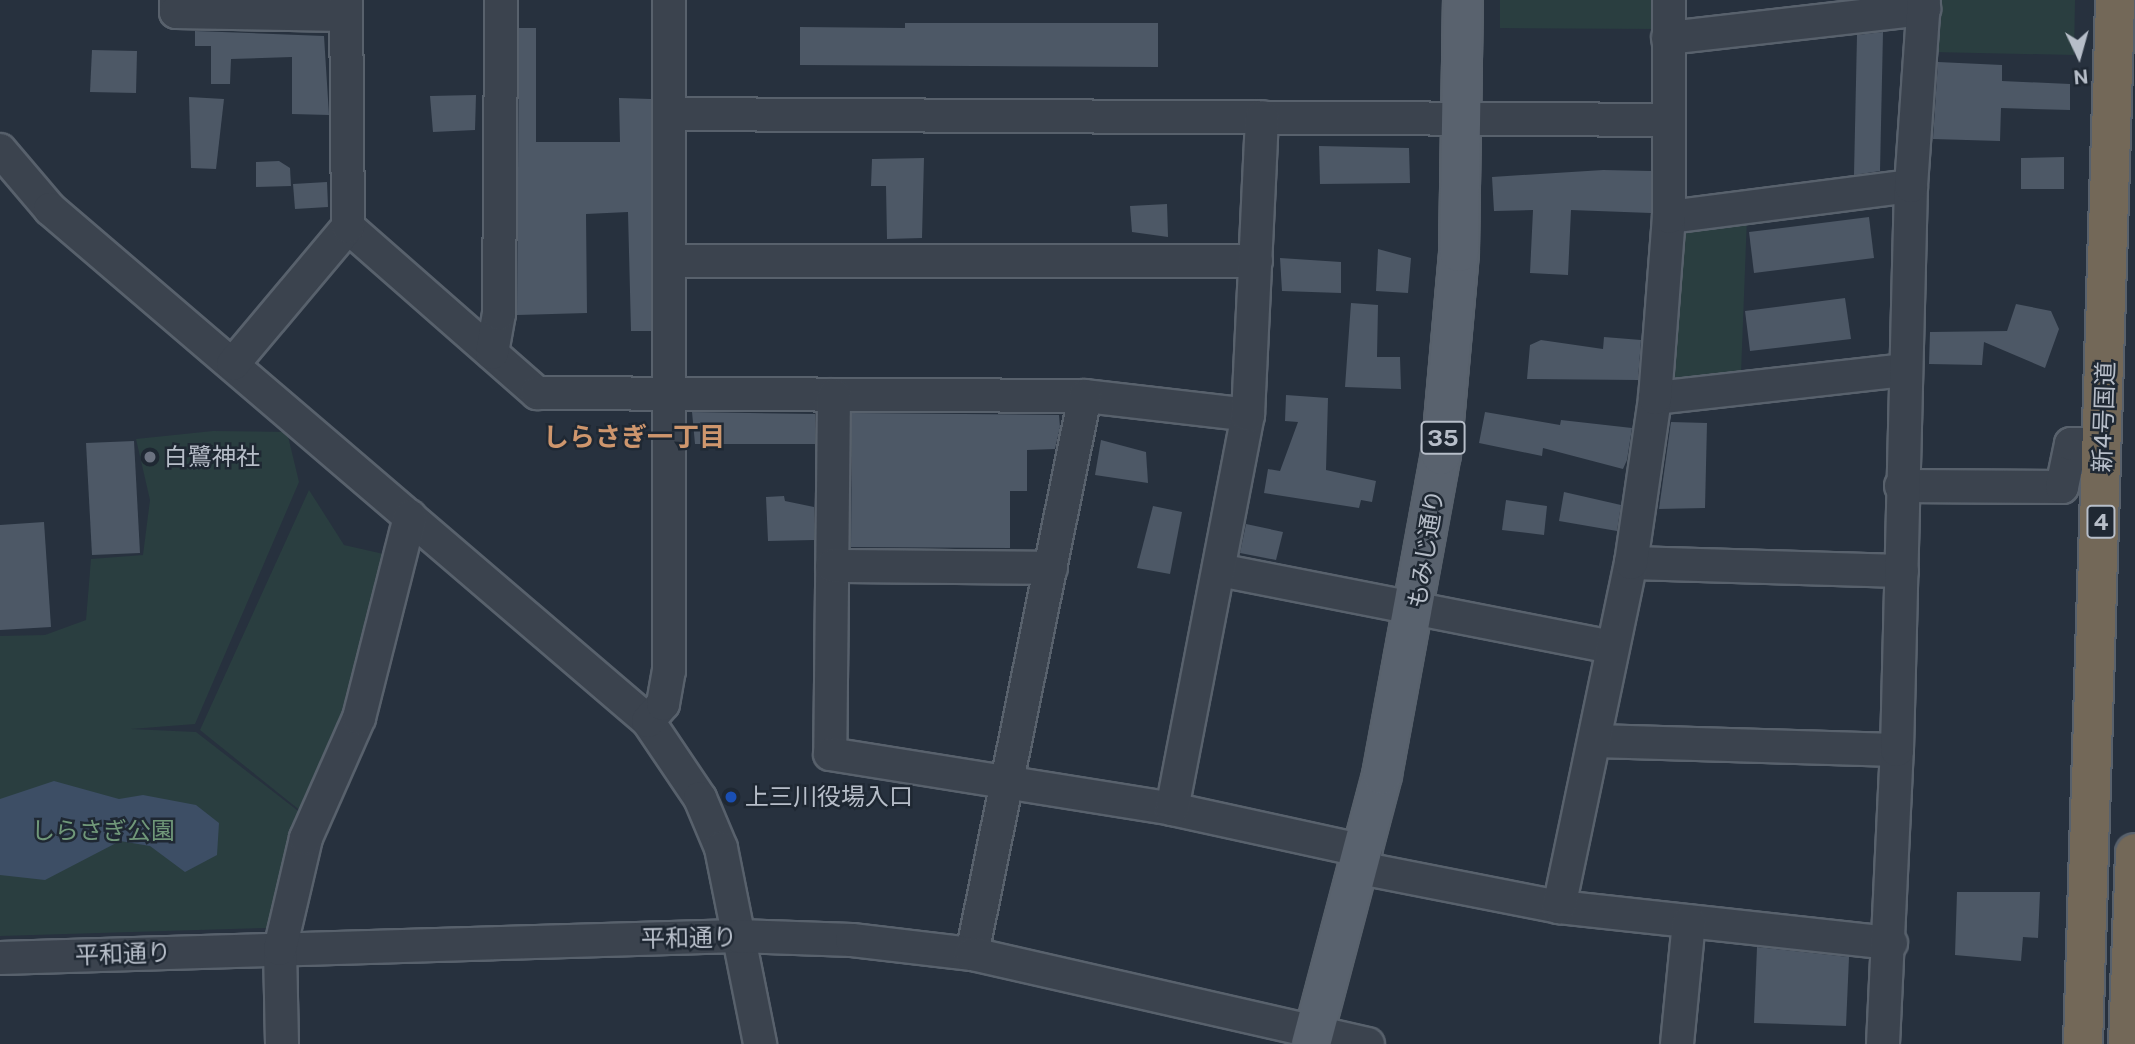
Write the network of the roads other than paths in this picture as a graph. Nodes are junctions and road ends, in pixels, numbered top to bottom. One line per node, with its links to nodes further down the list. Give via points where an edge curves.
1 (176, 0): 8 (street, via 176,12)
2 (501, 0): 20 (street, via 499,314)
3 (669, 0): 10 (street)
4 (1463, 0): 12 (main road, もみじ通り / 35)
5 (1669, 0): 9 (street)
6 (2115, 0): 28 (highway, 新4号国道 / 4)
7 (1924, 5): 9 (street); 15 (street)
8 (346, 8): 17 (street)
9 (1668, 38): 13 (street)
10 (670, 114): 11 (street); 18 (street)
11 (1262, 117): 12 (street); 19 (street)
12 (1462, 119): 13 (street); 36 (main road, もみじ通り / 35, via 1451,369)
13 (1668, 120): 16 (street)
14 (0, 150): 21 (street, via 30,191)
15 (1910, 186): 16 (street); 22 (street)
16 (1669, 217): 26 (street)
17 (348, 227): 20 (street); 21 (street)
18 (670, 261): 19 (street); 23 (street)
19 (1256, 261): 27 (street)
20 (492, 353): 23 (street, via 537,393)
21 (233, 364): 30 (street)
22 (1905, 370): 26 (street); 29 (street)
23 (668, 393): 24 (street); 38 (street, via 669,671 663,705)
24 (834, 396): 25 (street); 32 (street)
25 (1086, 396): 27 (street); 33 (street)
26 (1655, 398): 31 (street)
27 (1248, 415): 34 (street)
28 (2104, 444): 29 (street, via 2071,444 2062,487); 59 (highway, 新4号国道 / 4)
29 (1901, 486): 35 (street)
30 (410, 516): 38 (street); 49 (street, via 359,718 313,815)
31 (1632, 563): 35 (street); 37 (street)
32 (832, 566): 33 (street); 41 (street, via 830,754)
33 (1051, 568): 41 (street)
34 (1220, 570): 36 (street); 42 (street)
35 (1902, 570): 40 (street)
36 (1417, 609): 37 (street); 44 (main road, もみじ通り / 35)
37 (1613, 647): 39 (street)
38 (648, 721): 47 (street, via 711,820 731,883)
39 (1595, 741): 40 (street); 45 (street)
40 (1897, 750): 48 (street)
41 (1006, 782): 42 (street); 50 (street)
42 (1172, 809): 44 (street)
43 (2135, 853): 52 (highway)
44 (1363, 860): 45 (street); 53 (main road, もみじ通り / 35)
45 (1559, 907): 46 (street)
46 (1689, 922): 48 (street); 57 (street)
47 (738, 936): 49 (street, 平和通り); 50 (street, 平和通り); 55 (street)
48 (1891, 943): 58 (street)
49 (280, 949): 51 (street, 平和通り); 54 (street)
50 (972, 954): 53 (street, 平和通り)
51 (0, 958)
52 (2133, 979): 60 (highway)
53 (1313, 1037): 56 (street, 平和通り)
54 (282, 1044)
55 (760, 1044)
56 (1368, 1044)
57 (1677, 1044)
58 (1883, 1044)
59 (2083, 1044)
60 (2128, 1044)

